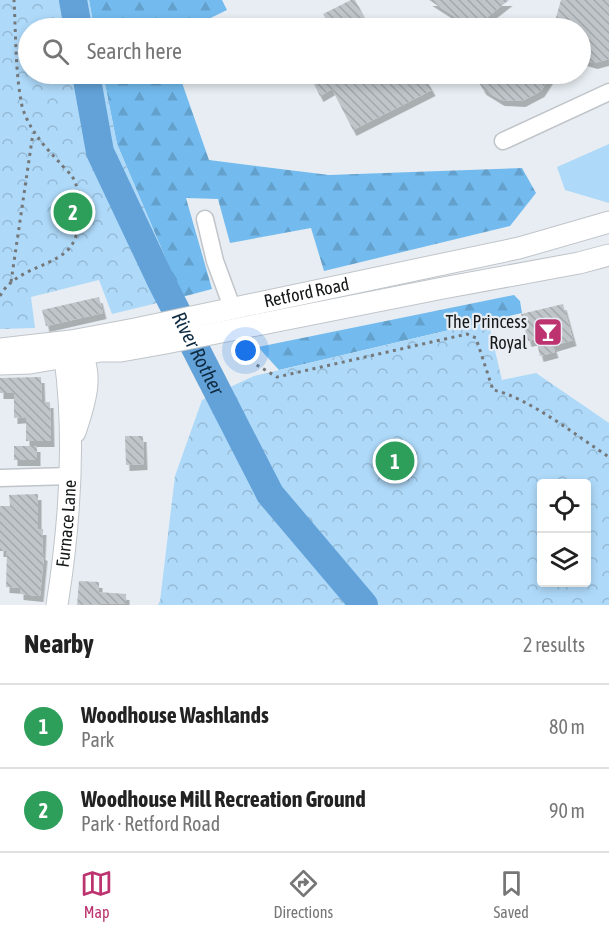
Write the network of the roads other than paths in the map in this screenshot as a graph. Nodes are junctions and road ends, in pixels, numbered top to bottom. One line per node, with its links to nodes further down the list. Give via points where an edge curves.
1 (609, 92): 2 (street)
2 (503, 141)
3 (205, 219): 6 (street)
4 (609, 222): 6 (main road, Retford Road, via 519,248)
5 (609, 255): 7 (main road, Retford Road, via 240,329)
6 (232, 307): 7 (main road, Retford Road, via 202,314)
7 (163, 333): 9 (main road, Retford Road); 10 (main road, Retford Road)
8 (0, 349): 9 (main road, Retford Road)
9 (72, 351): 10 (main road, Retford Road); 11 (main road, Retford Road, via 30,363); 12 (main road, Furnace Lane); 13 (main road, Furnace Lane)
10 (121, 351): 12 (main road)
11 (0, 364)
12 (88, 383): 13 (main road, Furnace Lane)
13 (72, 441): 14 (main road, Furnace Lane)
14 (71, 476): 15 (street); 16 (main road, Furnace Lane)
15 (0, 478)
16 (57, 605)

